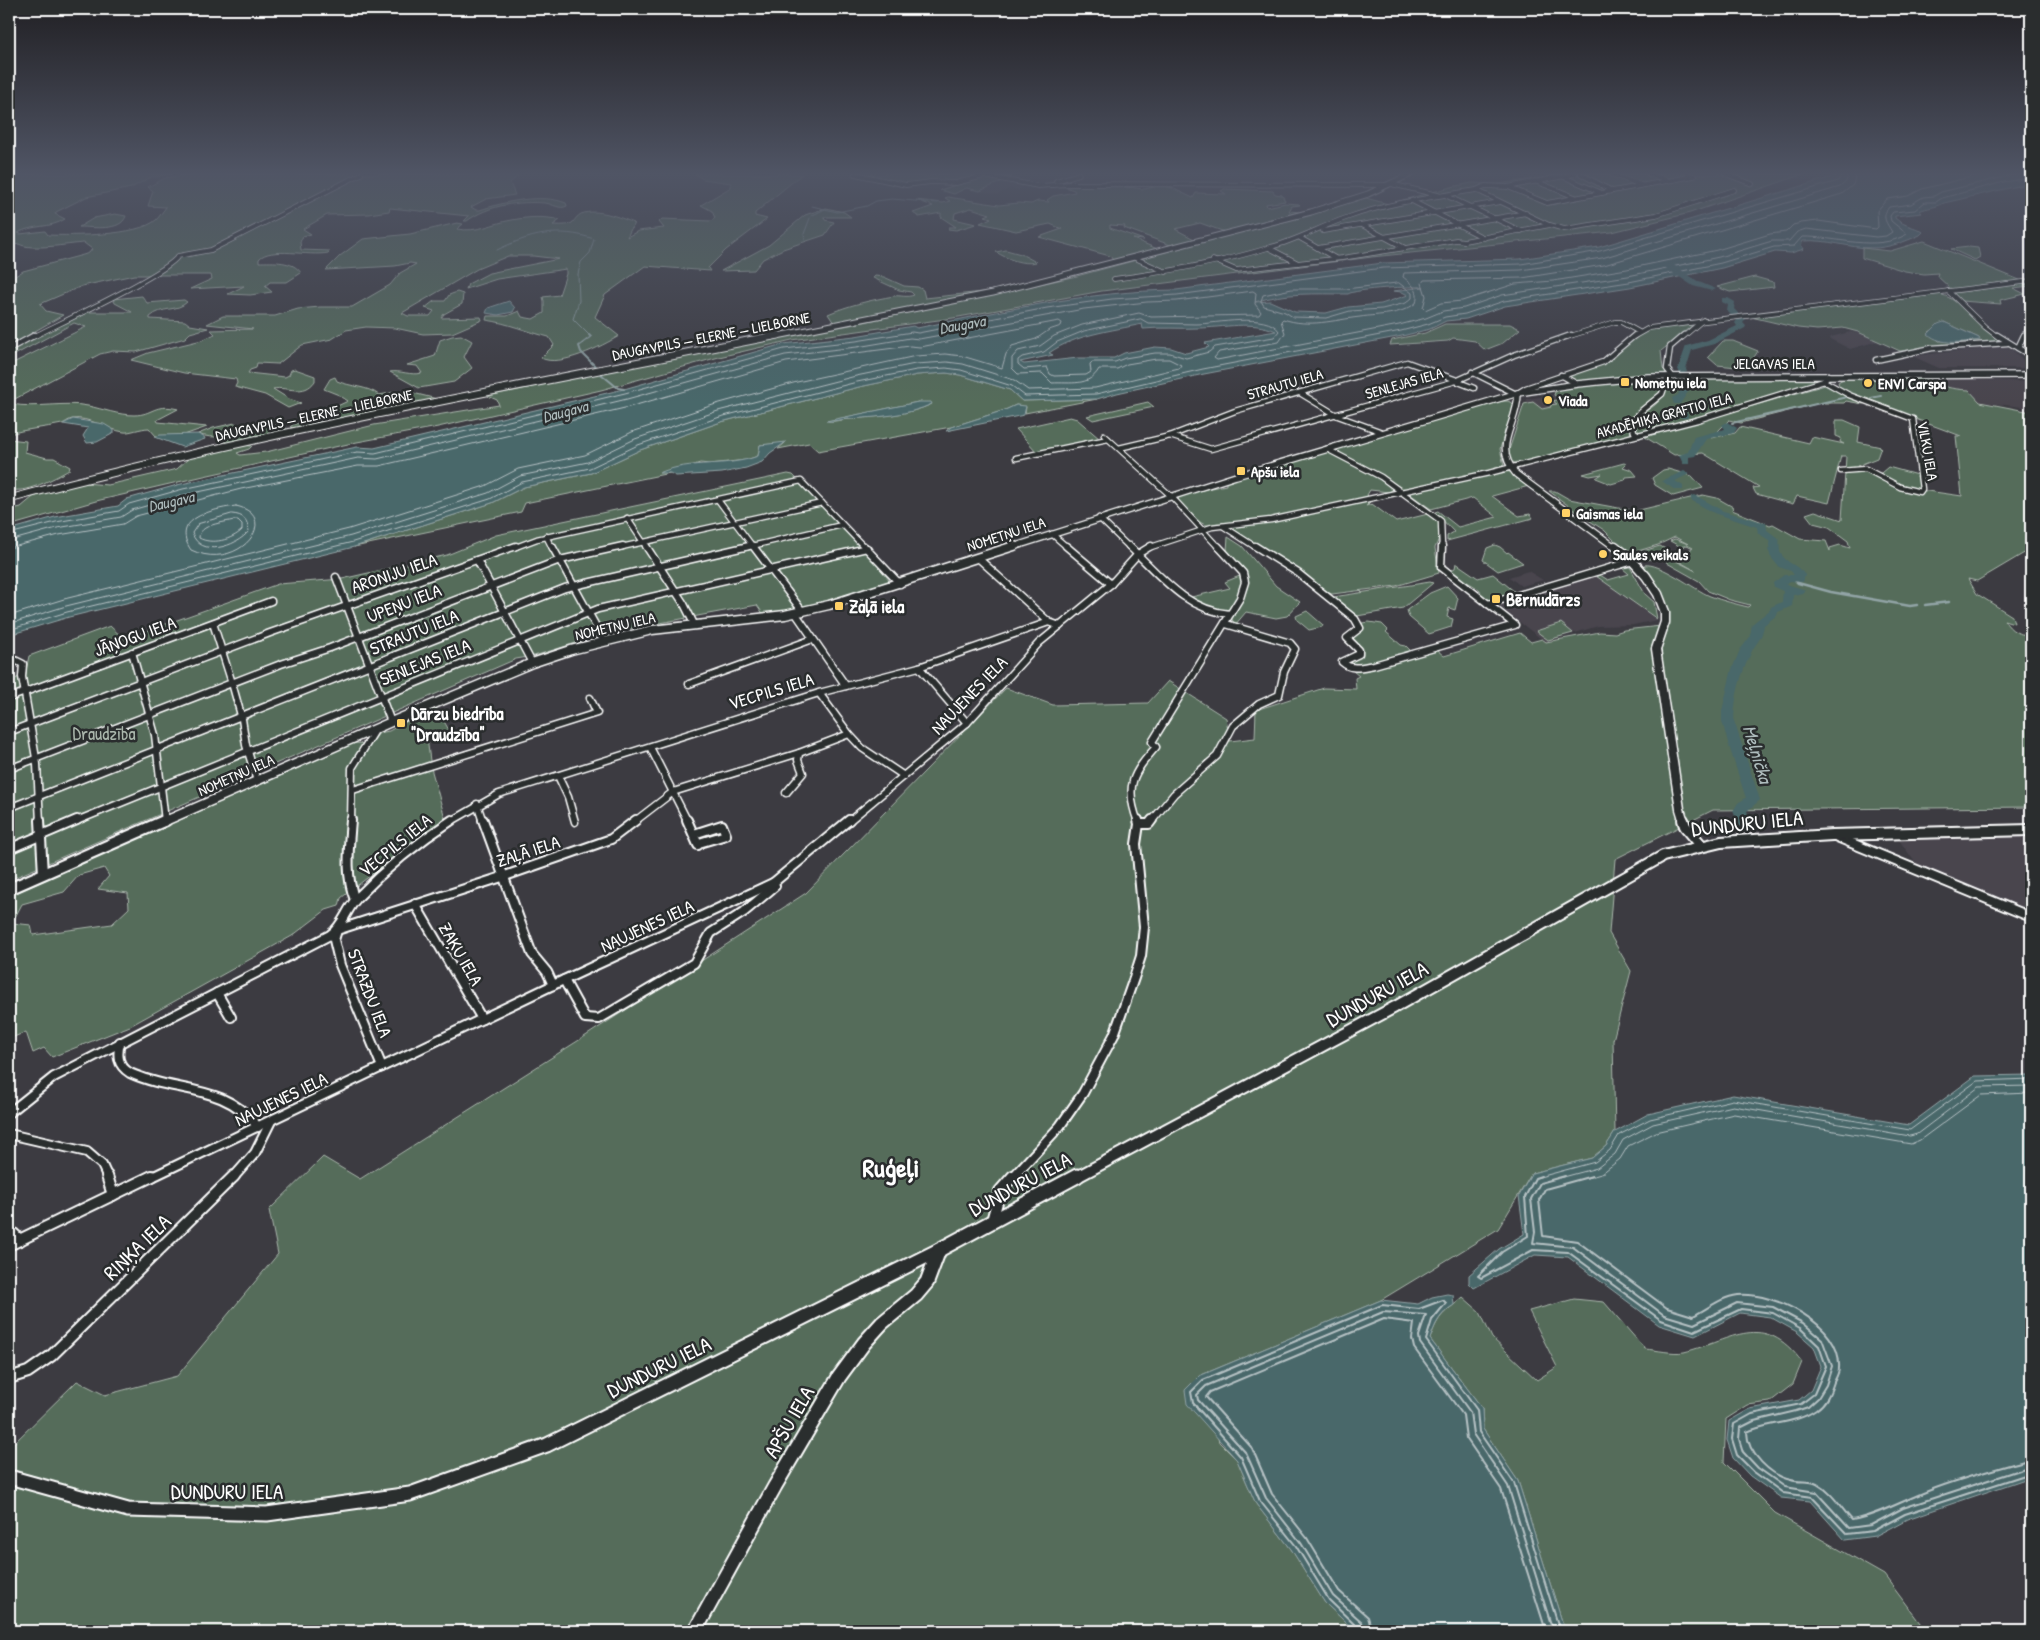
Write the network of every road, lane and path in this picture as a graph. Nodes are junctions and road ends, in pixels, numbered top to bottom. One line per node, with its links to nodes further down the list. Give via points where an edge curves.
1 (208, 251): 20 (street, via 178,256 175,262 149,278)
2 (1163, 251): 7 (main road, DAUGAVPILS — ELERNE — LIELBORNE)
3 (1257, 251): 9 (street)
4 (1274, 251): 10 (street)
5 (1322, 251): 8 (street)
6 (1390, 251): 8 (street)
7 (1135, 258): 11 (street); 44 (main road, DAUGAVPILS — ELERNE — LIELBORNE, via 984,295 294,431)
8 (1335, 259): 10 (street)
9 (1213, 260): 10 (street, via 1236,270); 11 (street)
10 (1298, 263)
11 (1167, 272): 12 (street)
12 (1114, 279)
13 (2031, 281): 14 (street, NOMETŅU IELA)
14 (1948, 291): 15 (street, NOMETŅU IELA); 18 (street, via 1985,327)
15 (1704, 320): 17 (street, NOMETŅU IELA); 26 (street, via 1670,347 1667,369)
16 (2031, 322): 19 (street)
17 (1639, 332): 23 (street, SENLEJAS IELA, via 1615,322 1541,345); 24 (street, NOMETŅU IELA, via 1614,356 1586,369)
18 (2007, 343): 19 (street); 22 (street, via 1932,348)
19 (2018, 348): 21 (street)
20 (9, 350)
21 (2031, 356)
22 (1876, 360)
23 (1472, 372): 28 (street, SENLEJAS IELA); 32 (street)
24 (1561, 375): 29 (street); 32 (street, NOMETŅU IELA, via 1526,388)
25 (2031, 375): 27 (street, JELGAVAS IELA)
26 (1671, 377): 27 (street, JELGAVAS IELA); 29 (street, JELGAVAS IELA); 35 (street, via 1662,394 1632,422 1634,432)
27 (1826, 378): 35 (street, AKADĒMIĶA GRAFTIO IELA, via 1697,420); 41 (street, VILKU IELA, via 1849,395 1913,419 1922,489 1920,492 1900,487 1866,469)
28 (1457, 381): 30 (street, STRAUTU IELA); 31 (street, STRAUTU IELA, via 1407,362); 33 (street, SENLEJAS IELA)
29 (1577, 384): 32 (street, JELGAVAS IELA)
30 (1474, 388)
31 (1300, 393): 33 (street); 36 (street, STRAUTU IELA, via 1235,411)
32 (1518, 396): 34 (street, NOMETŅU IELA, via 1496,399); 40 (street, via 1503,454)
33 (1335, 414): 34 (street); 36 (street, SENLEJAS IELA, via 1212,449)
34 (1382, 432): 38 (street, NOMETŅU IELA)
35 (1639, 435): 40 (street, AKADĒMIĶA GRAFTIO IELA)
36 (1170, 436): 37 (street, STRAUTU IELA)
37 (1118, 448): 39 (street, via 1106,437); 43 (street)
38 (1327, 449): 42 (street); 43 (street, NOMETŅU IELA)
39 (1016, 458)
40 (1506, 468): 42 (street, AKADĒMIĶA GRAFTIO IELA); 62 (street)
41 (1842, 471)
42 (1404, 492): 51 (street, NAUJENES IELA, via 1271,520); 72 (street, via 1441,521 1441,567)
43 (1171, 496): 48 (street, NOMETŅU IELA); 52 (street)
44 (9, 499)
45 (718, 500): 46 (street, ARONIJU IELA, via 801,481); 47 (street, ARONIJU IELA); 49 (street)
46 (822, 503): 49 (street, UPEŅU IELA); 50 (street)
47 (627, 518): 54 (street, ARONIJU IELA); 55 (street)
48 (1099, 518): 53 (street, NOMETŅU IELA); 58 (street)
49 (735, 522): 55 (street, UPEŅU IELA); 56 (street)
50 (842, 525): 56 (street, STRAUTU IELA); 57 (street)
51 (1221, 525): 52 (street, NAUJENES IELA); 72 (street, via 1271,554 1359,624 1358,631 1347,638 1360,650 1359,654 1342,662 1354,669 1515,624)
52 (1202, 529): 58 (street, NAUJENES IELA, via 1149,546); 77 (street, via 1243,574 1245,582 1240,598)
53 (1052, 534): 59 (street, NOMETŅU IELA); 67 (street)
54 (546, 536): 60 (street, ARONIJU IELA); 61 (street)
55 (642, 542): 61 (street, UPEŅU IELA); 63 (street)
56 (753, 545): 63 (street, STRAUTU IELA); 64 (street)
57 (867, 548): 64 (street, SENLEJAS IELA); 66 (street)
58 (1138, 554): 67 (street, NAUJENES IELA); 77 (street, via 1194,606)
59 (978, 558): 66 (street, NOMETŅU IELA); 78 (street)
60 (477, 560): 68 (street); 73 (street, ARONIJU IELA)
61 (560, 560): 68 (street, UPEŅU IELA); 69 (street)
62 (1633, 561): 72 (street); 133 (street, via 1665,613 1666,622 1656,649 1680,809 1685,826)
63 (658, 566): 69 (street, STRAUTU IELA); 70 (street)
64 (772, 570): 70 (street, SENLEJAS IELA); 76 (street)
65 (336, 578): 73 (street)
66 (900, 584): 76 (street, NOMETŅU IELA)
67 (1111, 584): 82 (street, NAUJENES IELA)
68 (491, 586): 74 (street); 83 (street, UPEŅU IELA)
69 (573, 586): 74 (street, STRAUTU IELA); 75 (street)
70 (675, 592): 75 (street, SENLEJAS IELA); 80 (street)
71 (271, 601): 79 (street, JĀŅOGU IELA)
72 (1488, 604)
73 (346, 606): 83 (street); 88 (street, ARONIJU IELA)
74 (505, 612): 85 (street); 91 (street, STRAUTU IELA)
75 (589, 613): 85 (street, SENLEJAS IELA); 86 (street)
76 (799, 613): 80 (street, NOMETŅU IELA); 84 (street)
77 (1230, 614): 81 (street)
78 (1049, 622): 82 (street); 92 (street, VECPILS IELA)
79 (212, 623): 87 (street, JĀŅOGU IELA); 88 (street)
80 (694, 624): 86 (street, NOMETŅU IELA)
81 (1226, 624): 128 (street, via 1152,742 1156,747 1137,769 1131,792); 128 (street, via 1294,646 1279,695 1259,704 1233,726 1218,756 1174,794 1149,824)
82 (1060, 626): 105 (street, NAUJENES IELA, via 1039,643)
83 (357, 637): 91 (street); 94 (street, UPEŅU IELA)
84 (812, 639): 95 (street, VECPILS IELA); 96 (street, VECPILS IELA)
85 (520, 640): 90 (street); 99 (street, SENLEJAS IELA)
86 (604, 641): 90 (street, NOMETŅU IELA)
87 (132, 652): 93 (street); 97 (street, JĀŅOGU IELA)
88 (222, 652): 93 (street, ARONIJU IELA); 94 (street)
89 (9, 658): 97 (street, via 23,664)
90 (532, 663): 104 (street, NOMETŅU IELA)
91 (369, 666): 99 (street); 103 (street, STRAUTU IELA)
92 (919, 667): 96 (street, VECPILS IELA); 105 (street)
93 (140, 683): 102 (street); 106 (street, ARONIJU IELA)
94 (232, 683): 102 (street, UPEŅU IELA); 103 (street)
95 (689, 684)
96 (846, 686): 98 (street, VECPILS IELA)
97 (24, 692): 100 (street, JĀŅOGU IELA); 106 (street)
98 (819, 693): 109 (street); 110 (street, VECPILS IELA)
99 (380, 697): 104 (street); 112 (street, SENLEJAS IELA)
100 (9, 698)
101 (590, 698): 120 (street, via 597,713)
102 (150, 715): 111 (street); 114 (street, UPEŅU IELA)
103 (241, 716): 111 (street, STRAUTU IELA); 112 (street)
104 (391, 722): 107 (street, NOMETŅU IELA)
105 (967, 723): 117 (street, NAUJENES IELA)
106 (31, 724): 108 (street, ARONIJU IELA); 114 (street)
107 (376, 729): 118 (street, NOMETŅU IELA); 120 (street, via 352,768)
108 (9, 732)
109 (849, 734): 113 (street, ZAĻĀ IELA); 117 (street, via 862,748)
110 (650, 747): 116 (street, VECPILS IELA); 121 (street)
111 (156, 749): 119 (street); 123 (street, STRAUTU IELA)
112 (248, 750): 118 (street); 119 (street, SENLEJAS IELA)
113 (799, 752): 121 (street, ZAĻĀ IELA); 122 (street, via 803,773)
114 (36, 758): 115 (street, UPEŅU IELA); 123 (street)
115 (9, 769)
116 (558, 776): 124 (street, VECPILS IELA, via 499,794); 127 (street)
117 (904, 776): 137 (street, NAUJENES IELA)
118 (257, 781): 126 (street, NOMETŅU IELA)
119 (161, 785): 126 (street); 132 (street, SENLEJAS IELA)
120 (353, 790): 139 (street, via 349,855 350,888)
121 (673, 792): 130 (street); 136 (street, ZAĻĀ IELA, via 611,839)
122 (786, 793)
123 (39, 796): 125 (street, STRAUTU IELA); 132 (street)
124 (478, 804): 136 (street); 139 (street, VECPILS IELA, via 446,824 381,874)
125 (9, 808)
126 (166, 821): 135 (street, NOMETŅU IELA)
127 (575, 822)
128 (1139, 824): 155 (street, via 1136,844 1143,946 1114,1035 1083,1094 1060,1126 1000,1192)
129 (2031, 830): 131 (street, DUNDURU IELA)
130 (694, 834): 130 (street, via 722,825 726,835 699,844)
131 (1832, 835): 133 (street, DUNDURU IELA); 141 (street)
132 (41, 836): 134 (street, SENLEJAS IELA); 135 (street)
133 (1701, 845): 155 (street, DUNDURU IELA, via 1663,856 1643,866 1395,1007)
134 (9, 849)
135 (43, 874): 138 (street, NOMETŅU IELA)
136 (505, 876): 140 (street, ZAĻĀ IELA); 144 (street, via 532,954 547,972)
137 (773, 883): 143 (street, NAUJENES IELA); 143 (street, via 775,886 750,907 711,933 694,963 599,1019 584,1018)
138 (9, 889)
139 (355, 900): 142 (street, VECPILS IELA)
140 (415, 904): 142 (street, ZAĻĀ IELA); 147 (street, ZAĶU IELA)
141 (2031, 916)
142 (336, 930): 145 (street, VECPILS IELA, via 317,943); 149 (street, STRAZDU IELA, via 335,949 340,965)
143 (564, 980): 144 (street, NAUJENES IELA)
144 (553, 986): 147 (street, NAUJENES IELA)
145 (217, 993): 146 (street); 148 (street, VECPILS IELA)
146 (231, 1017)
147 (482, 1019): 149 (street, NAUJENES IELA)
148 (120, 1042): 150 (street, VECPILS IELA, via 54,1077); 152 (street, via 117,1056 120,1065 128,1072 237,1104)
149 (382, 1067): 151 (street, NAUJENES IELA)
150 (9, 1113)
151 (272, 1121): 152 (street, NAUJENES IELA); 160 (street, RIŅĶA IELA, via 255,1153 224,1188 51,1356 28,1372)
152 (258, 1127): 154 (street, NAUJENES IELA)
153 (9, 1134): 154 (street, via 87,1152 98,1158 105,1168)
154 (113, 1195): 157 (street, NAUJENES IELA)
155 (992, 1222): 159 (street, DUNDURU IELA)
156 (9, 1230): 157 (street)
157 (20, 1240): 158 (street, NAUJENES IELA)
158 (9, 1246)
159 (939, 1250): 161 (street, DUNDURU IELA, via 547,1445 410,1494 267,1514 128,1510); 162 (street, APŠU IELA, via 927,1282 882,1323 839,1377 770,1494)
160 (9, 1378)
161 (9, 1477)
162 (696, 1631)

